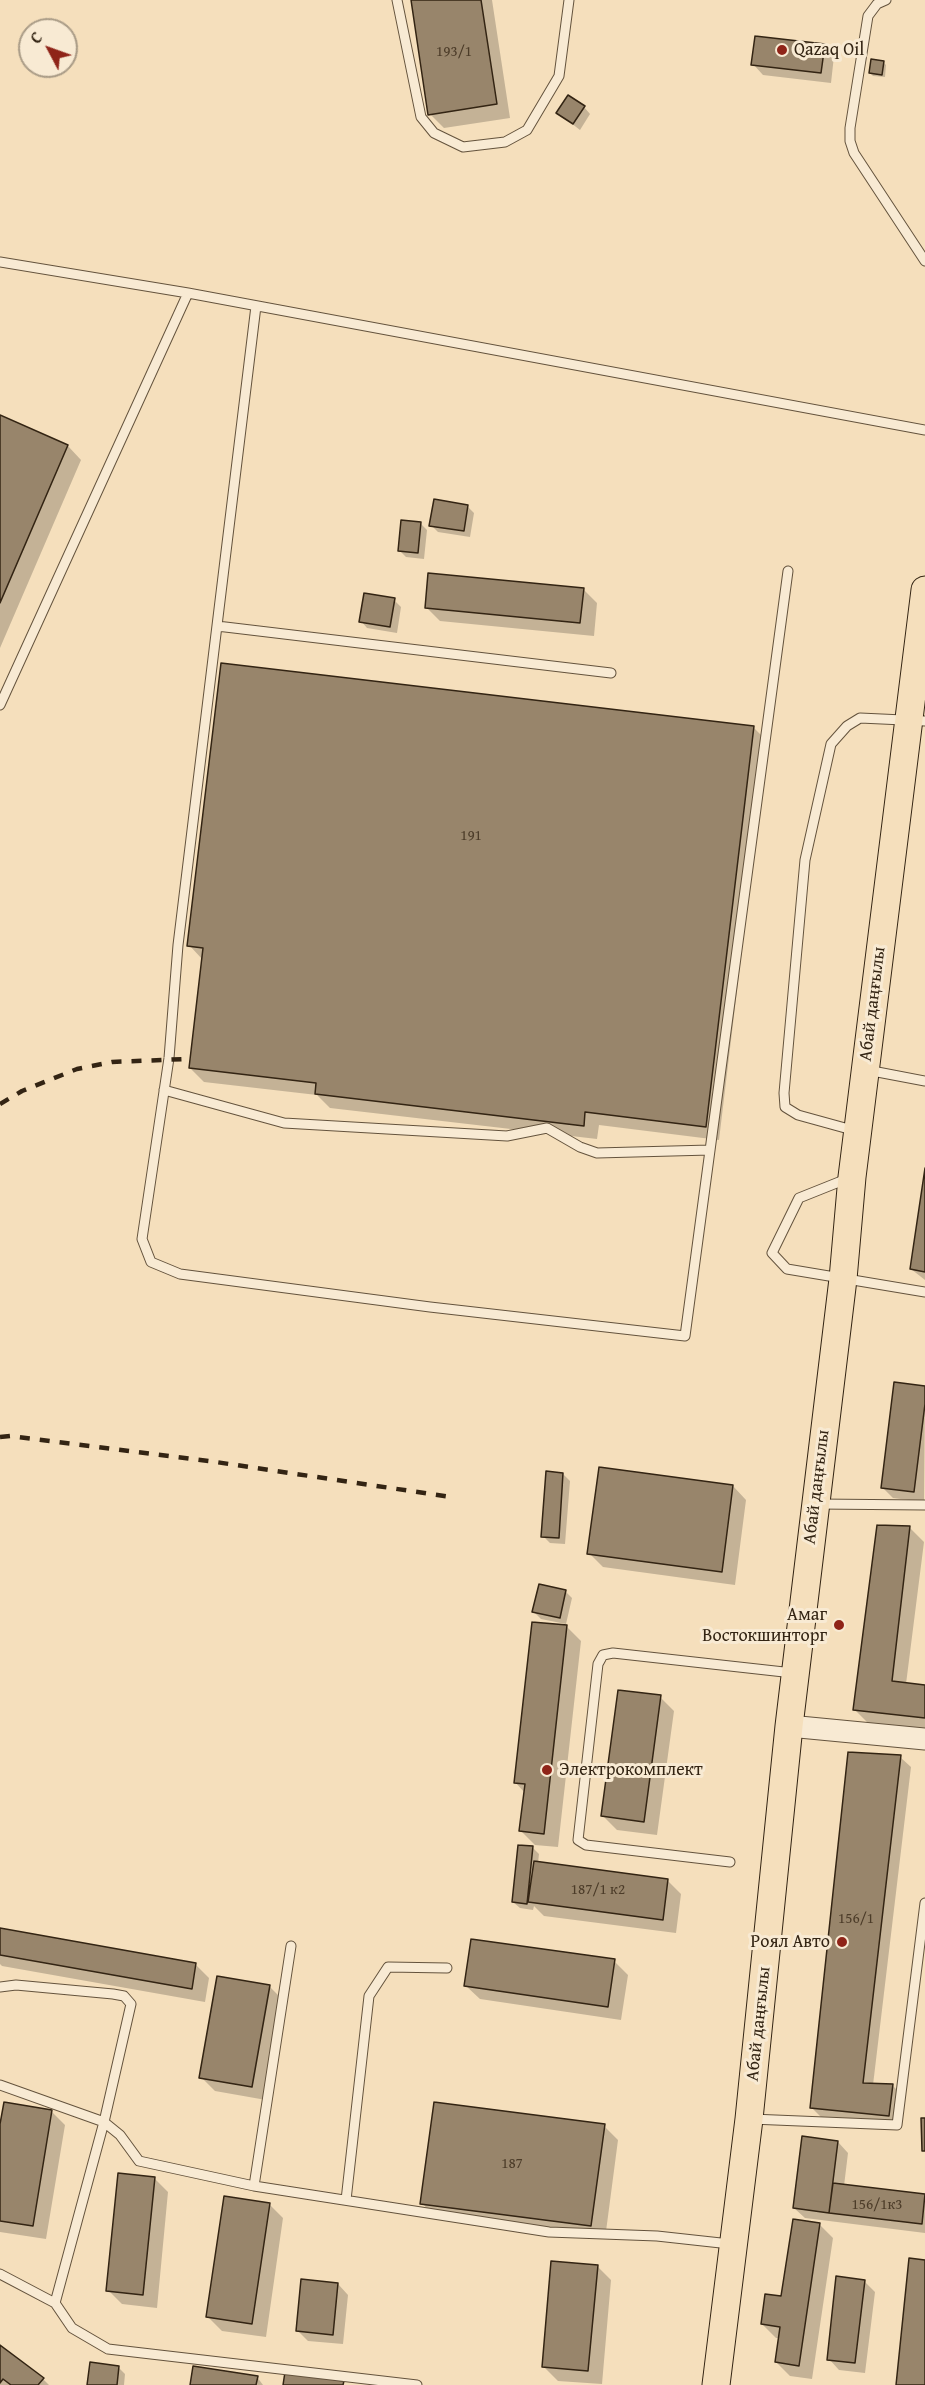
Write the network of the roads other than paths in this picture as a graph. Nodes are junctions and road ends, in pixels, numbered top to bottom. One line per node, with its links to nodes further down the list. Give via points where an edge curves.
1 (397, 0): 2 (lane, via 421,117 434,133 463,147 505,142 527,130 559,76)
2 (569, 0)
3 (886, 0): 4 (lane, via 876,4 868,16 850,141)
4 (925, 261)
5 (0, 262): 6 (lane)
6 (188, 293): 7 (lane); 13 (lane)
7 (256, 306): 8 (lane); 11 (lane)
8 (925, 430)
9 (788, 571): 19 (lane)
10 (925, 590): 14 (main road, Абай даңғылы)
11 (217, 626): 12 (lane); 17 (lane)
12 (611, 673)
13 (0, 705)
14 (917, 720): 15 (main road, Абай даңғылы); 18 (lane, via 860,718 831,744 805,860 785,1107 798,1115)
15 (865, 1070): 16 (lane); 18 (main road, Абай даңғылы)
16 (925, 1081)
17 (164, 1090): 19 (lane, via 284,1123 507,1136 546,1128 597,1153); 19 (lane, via 142,1239 151,1262 180,1274 685,1336)
18 (857, 1131): 20 (main road, Абай даңғылы)
19 (710, 1149)
20 (852, 1177): 21 (main road, Абай даңғылы); 21 (lane, via 800,1198 772,1253 787,1269)
21 (843, 1279): 22 (lane); 23 (main road, Абай даңғылы)
22 (925, 1292)
23 (815, 1504): 24 (lane); 25 (main road, Абай даңғылы)
24 (925, 1505)
25 (796, 1673): 26 (main road, Абай даңғылы); 28 (lane, via 613,1653 603,1655 598,1664 578,1840 586,1845)
26 (789, 1726): 27 (street); 34 (main road, Абай даңғылы)
27 (925, 1739)
28 (729, 1862)
29 (925, 1903): 34 (lane, via 897,2125)
30 (291, 1946): 36 (lane)
31 (447, 1968): 37 (lane, via 388,1967 369,1996)
32 (0, 1987): 35 (lane, via 16,1984 113,1994 124,1996 131,2004)
33 (0, 2085): 35 (lane)
34 (749, 2119): 38 (main road, Абай даңғылы)
35 (104, 2122): 36 (lane, via 120,2135 139,2161); 40 (lane)
36 (254, 2186): 37 (lane)
37 (346, 2200): 38 (lane, via 549,2232 657,2236)
38 (732, 2245): 42 (main road, Абай даңғылы)
39 (0, 2274): 40 (lane)
40 (55, 2303): 41 (lane, via 72,2328 108,2349)
41 (417, 2385)
42 (716, 2385)

